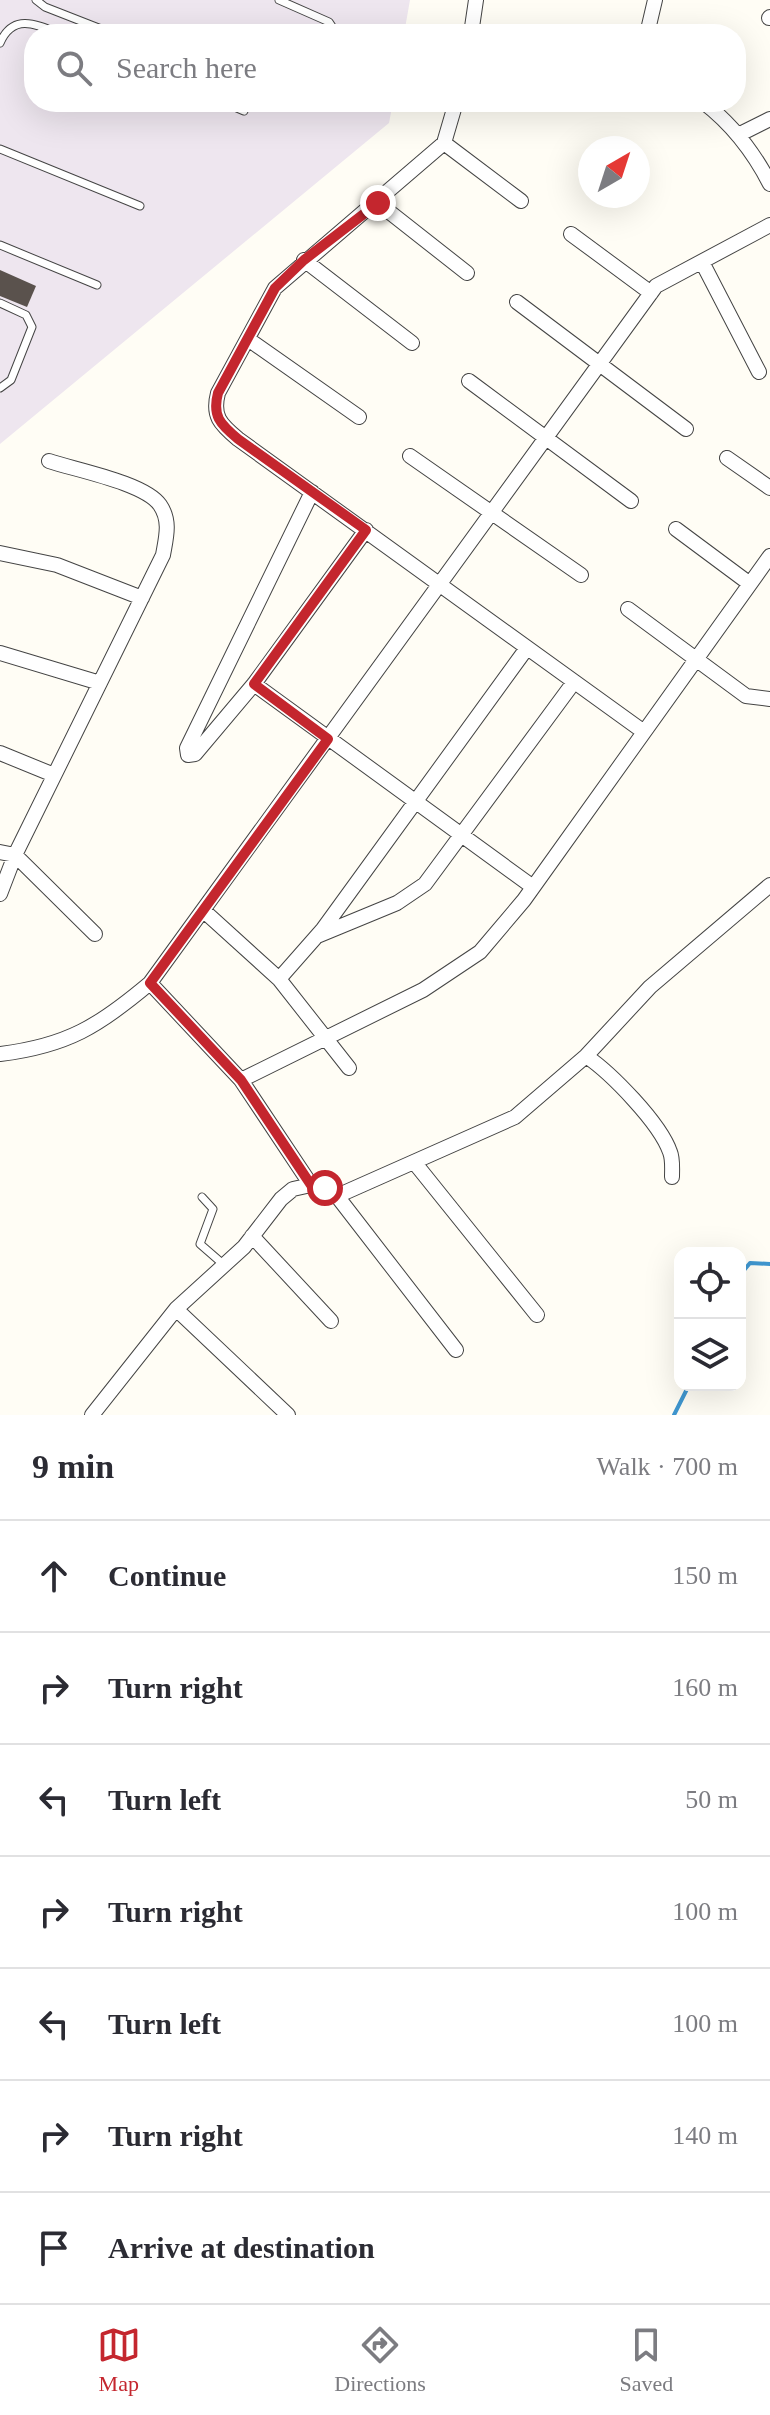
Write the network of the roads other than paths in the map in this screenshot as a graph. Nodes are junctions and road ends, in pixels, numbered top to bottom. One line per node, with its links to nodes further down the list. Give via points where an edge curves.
1 (36, 0): 6 (lane)
2 (279, 0): 7 (lane)
3 (476, 0): 8 (street)
4 (655, 0): 9 (street)
5 (31, 24): 10 (lane, via 13,25)
6 (88, 24)
7 (330, 24)
8 (473, 24)
9 (649, 24)
10 (0, 43)
11 (453, 112): 15 (street)
12 (716, 112): 14 (street)
13 (770, 119): 14 (street)
14 (738, 135): 17 (street)
15 (444, 143): 18 (street); 19 (street)
16 (0, 149): 20 (lane)
17 (770, 184)
18 (521, 201)
19 (378, 203): 24 (street); 26 (street)
20 (140, 206)
21 (770, 225): 25 (street)
22 (571, 234): 28 (street)
23 (0, 245): 27 (lane)
24 (304, 260): 31 (street, via 275,288); 32 (street)
25 (702, 262): 28 (street); 34 (street)
26 (467, 273)
27 (97, 285)
28 (651, 293): 33 (street)
29 (517, 302): 33 (street)
30 (0, 303): 36 (lane, via 26,315 32,327 11,380)
31 (248, 339): 37 (street); 44 (street, via 218,393 214,409 220,424)
32 (412, 343)
33 (599, 365): 38 (street); 39 (street)
34 (759, 372)
35 (469, 381): 39 (street)
36 (0, 388)
37 (359, 417)
38 (686, 429)
39 (547, 437): 45 (street); 46 (street)
40 (410, 456): 46 (street)
41 (727, 458): 43 (street)
42 (49, 461): 54 (street, via 146,492 161,506 168,528 163,555)
43 (770, 488)
44 (312, 492): 48 (street); 61 (street, via 188,755 195,754)
45 (631, 501)
46 (491, 514): 51 (street); 52 (street)
47 (676, 529): 53 (street)
48 (366, 530): 52 (street); 61 (street)
49 (0, 553): 54 (street, via 57,565)
50 (770, 556): 53 (street)
51 (581, 575)
52 (440, 584): 56 (street); 64 (street)
53 (750, 584): 58 (street)
54 (142, 598): 60 (street)
55 (628, 609): 58 (street)
56 (527, 648): 59 (street); 67 (street)
57 (0, 653): 60 (street)
58 (696, 659): 62 (street, via 746,696); 63 (street)
59 (574, 682): 63 (street); 68 (street)
60 (100, 683): 66 (street)
61 (254, 684): 64 (street)
62 (770, 699)
63 (644, 732): 71 (street)
64 (328, 739): 67 (street); 73 (street)
65 (0, 753): 66 (street)
66 (54, 775): 69 (street)
67 (415, 802): 68 (street); 75 (street)
68 (462, 835): 71 (street); 75 (street, via 411,895)
69 (7, 854): 72 (street); 74 (street)
70 (770, 885): 80 (street, via 650,987)
71 (533, 887): 78 (street, via 480,952 423,990)
72 (0, 894)
73 (204, 911): 76 (street); 77 (street)
74 (95, 934)
75 (316, 936): 76 (street)
76 (279, 979): 78 (street)
77 (150, 983): 79 (street, via 91,1028 49,1047); 82 (street)
78 (325, 1038): 81 (street); 82 (street)
79 (0, 1054)
80 (586, 1056): 83 (street, via 515,1117); 84 (street, via 602,1067 664,1139)
81 (349, 1068)
82 (241, 1080): 85 (street)
83 (414, 1162): 86 (street); 91 (street)
84 (672, 1177)
85 (311, 1185): 86 (street); 88 (street, via 281,1199)
86 (337, 1196): 93 (street)
87 (202, 1197): 89 (lane, via 213,1209 200,1244)
88 (252, 1236): 89 (street); 92 (street)
89 (223, 1264): 90 (street)
90 (176, 1309): 94 (street); 95 (street)
91 (537, 1315)
92 (331, 1321)
93 (456, 1350)
94 (92, 1415)
95 (288, 1415)

